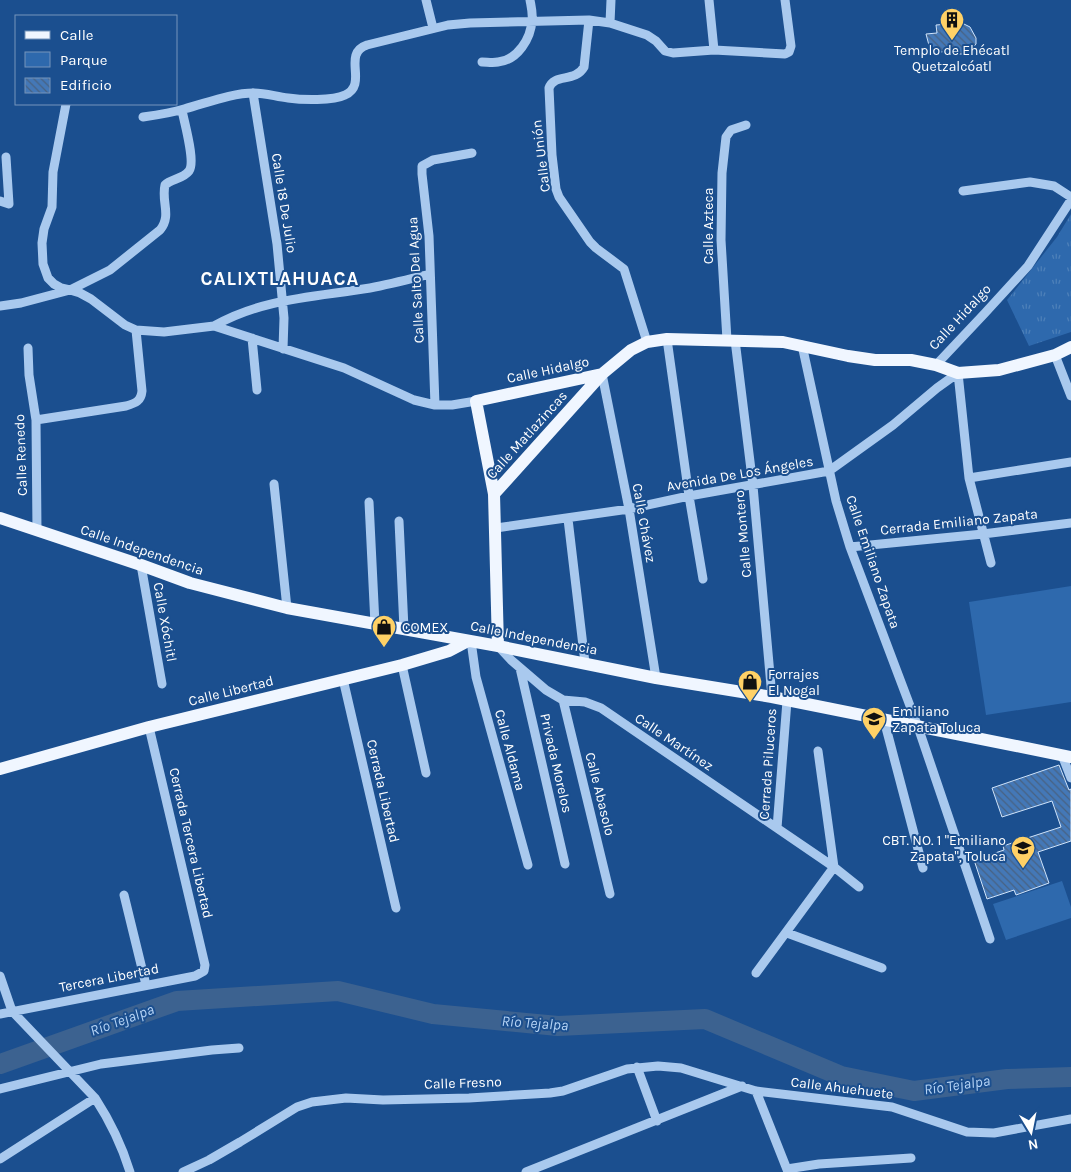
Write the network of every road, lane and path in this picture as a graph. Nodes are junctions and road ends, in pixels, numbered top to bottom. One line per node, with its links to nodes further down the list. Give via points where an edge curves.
1 (426, 0): 9 (street)
2 (530, 0): 7 (street)
3 (611, 0): 8 (street)
4 (709, 0): 10 (street)
5 (785, 0): 10 (street, via 789,52)
6 (589, 20): 7 (street); 8 (street); 32 (street, Calle Unión, via 584,68 576,76 554,80 549,88 556,189 590,242 624,269)
7 (532, 21): 9 (street); 11 (street, via 521,50 497,63)
8 (610, 23): 10 (street, via 647,35 665,51)
9 (433, 28): 12 (street, via 358,50 354,87 344,96 290,99)
10 (714, 50)
11 (482, 62)
12 (253, 93): 15 (street); 25 (street, Calle 18 De Julio, via 274,221)
13 (66, 105): 24 (street, Calle Hidalgo, via 42,254 48,278 61,288)
14 (170, 108): 15 (street); 16 (street)
15 (182, 110): 24 (street, via 191,166 185,175 165,185 164,225 110,270)
16 (143, 117)
17 (746, 125): 31 (street, Calle Azteca, via 731,130 726,137 722,173 721,240)
18 (472, 153): 23 (street, Calle Salto Del Agua, via 433,160 422,166)
19 (6, 157): 22 (street)
20 (963, 191): 21 (street, via 1030,182 1054,186)
21 (1071, 198): 38 (street, Calle Hidalgo, via 1028,266)
22 (4, 203)
23 (430, 274): 25 (street, via 369,288); 44 (street, Calle Salto Del Agua)
24 (70, 290): 26 (street); 28 (street, Calle Hidalgo, via 80,292)
25 (283, 301): 27 (street, via 245,311); 36 (street, Calle 18 De Julio)
26 (0, 306)
27 (214, 326): 28 (street, Calle Hidalgo, via 164,332); 29 (street, Calle Hidalgo)
28 (136, 330): 45 (street, via 141,398 126,406)
29 (252, 338): 36 (street, Calle Hidalgo); 41 (street)
30 (667, 339): 31 (main road, Calle Hidalgo); 32 (main road, Calle Hidalgo); 52 (street)
31 (731, 340): 33 (main road, Calle Hidalgo); 50 (street, Calle Montero)
32 (647, 342): 40 (main road, Calle Hidalgo, via 631,350)
33 (802, 345): 38 (main road, Calle Hidalgo, via 875,360); 47 (street, Calle Emiliano Zapata)
34 (1071, 347): 37 (main road)
35 (28, 348): 45 (street, Calle Renedo)
36 (283, 349): 44 (street, Calle Hidalgo, via 344,368 414,400)
37 (1055, 355): 39 (main road, via 999,370); 42 (street)
38 (936, 364): 39 (main road)
39 (958, 373): 47 (street, Avenida De Los Ángeles, via 894,425); 48 (street)
40 (602, 374): 43 (main road, Calle Hidalgo); 51 (main road, Calle Matlazincas); 54 (street, Calle Chávez)
41 (257, 390)
42 (1071, 396)
43 (476, 401): 44 (street, Calle Hidalgo); 51 (main road)
44 (435, 405)
45 (36, 420): 60 (street, Calle Renedo)
46 (1071, 462): 48 (street)
47 (829, 471): 50 (street, Avenida De Los Ángeles); 62 (street, Calle Emiliano Zapata)
48 (969, 478): 61 (street)
49 (274, 484): 66 (street)
50 (753, 486): 52 (street, Avenida De Los Ángeles); 77 (street, Calle Montero)
51 (494, 494): 59 (main road)
52 (689, 496): 54 (street, Avenida De Los Ángeles); 65 (street)
53 (369, 502): 67 (street)
54 (629, 509): 56 (street, Avenida De Los Ángeles); 74 (street, Calle Chávez)
55 (0, 518): 60 (main road, Calle Independencia)
56 (568, 519): 59 (street, Avenida De Los Ángeles); 71 (street)
57 (399, 521): 68 (street)
58 (1071, 523): 61 (street, Cerrada Emiliano Zapata)
59 (496, 528): 70 (main road)
60 (37, 531): 64 (main road, Calle Independencia)
61 (983, 534): 62 (street, Cerrada Emiliano Zapata); 63 (street)
62 (850, 547): 82 (street, Calle Emiliano Zapata)
63 (991, 563)
64 (141, 565): 66 (main road, Calle Independencia, via 190,583); 76 (street, Calle Xóchitl)
65 (703, 578)
66 (287, 608): 67 (main road, Calle Independencia)
67 (375, 624): 68 (main road, Calle Independencia)
68 (404, 629): 69 (main road, Calle Independencia)
69 (469, 641): 70 (main road, Calle Independencia); 72 (main road, Calle Libertad, via 448,651); 90 (street, Calle Aldama)
70 (498, 646): 71 (main road, Calle Independencia); 73 (street, Calle Martínez)
71 (585, 663): 74 (main road, Calle Independencia)
72 (402, 664): 75 (main road, Calle Libertad); 86 (street)
73 (520, 667): 78 (street, Calle Martínez); 89 (street, Privada Morelos)
74 (656, 678): 77 (main road, Calle Independencia)
75 (343, 679): 81 (main road, Calle Libertad); 96 (street, Cerrada Libertad)
76 (162, 684)
77 (772, 697): 79 (main road, Calle Independencia)
78 (563, 700): 88 (street, Calle Martínez, via 585,702 601,708); 94 (street, Calle Abasolo)
79 (787, 701): 80 (main road, Calle Independencia); 88 (street, Cerrada Piluceros)
80 (884, 720): 82 (main road, Calle Independencia); 92 (street)
81 (149, 727): 85 (main road, Calle Libertad); 99 (street, Cerrada Tercera Libertad)
82 (918, 727): 84 (main road, Calle Independencia); 98 (street, Calle Emiliano Zapata)
83 (818, 750): 91 (street)
84 (1067, 756): 87 (street)
85 (0, 769)
86 (426, 773)
87 (1071, 778)
88 (777, 828): 91 (street, Calle Martínez)
89 (565, 864)
90 (528, 865)
91 (834, 867): 93 (street, Calle Martínez); 97 (street)
92 (923, 868)
93 (860, 887)
94 (610, 894)
95 (124, 895): 103 (street)
96 (396, 908)
97 (787, 933): 100 (street); 101 (street)
98 (990, 939)
99 (205, 964): 103 (street, Tercera Libertad, via 204,971 195,976)
100 (882, 968)
101 (756, 973)
102 (0, 976): 104 (street)
103 (146, 985): 104 (street, Tercera Libertad)
104 (12, 1011): 105 (street, Tercera Libertad); 108 (street)
105 (0, 1014)
106 (239, 1048): 108 (street, via 101,1064)
107 (637, 1067): 109 (street, Calle Fresno, via 669,1066); 114 (street); 117 (street, Calle Fresno, via 550,1093 383,1100 346,1098 312,1102 296,1107)
108 (70, 1071): 110 (street); 112 (street)
109 (742, 1086): 111 (street, Calle Fresno); 114 (street)
110 (0, 1090)
111 (756, 1091): 113 (street, Calle Ahuehuete, via 882,1105 980,1134); 118 (street)
112 (95, 1098): 116 (street); 119 (street, via 117,1137)
113 (1071, 1119)
114 (657, 1120): 121 (street)
115 (911, 1158): 118 (street, via 820,1164)
116 (0, 1159)
117 (196, 1169): 120 (street, Calle Fresno)
118 (787, 1170)
119 (130, 1172)
120 (183, 1172)
121 (526, 1172)

